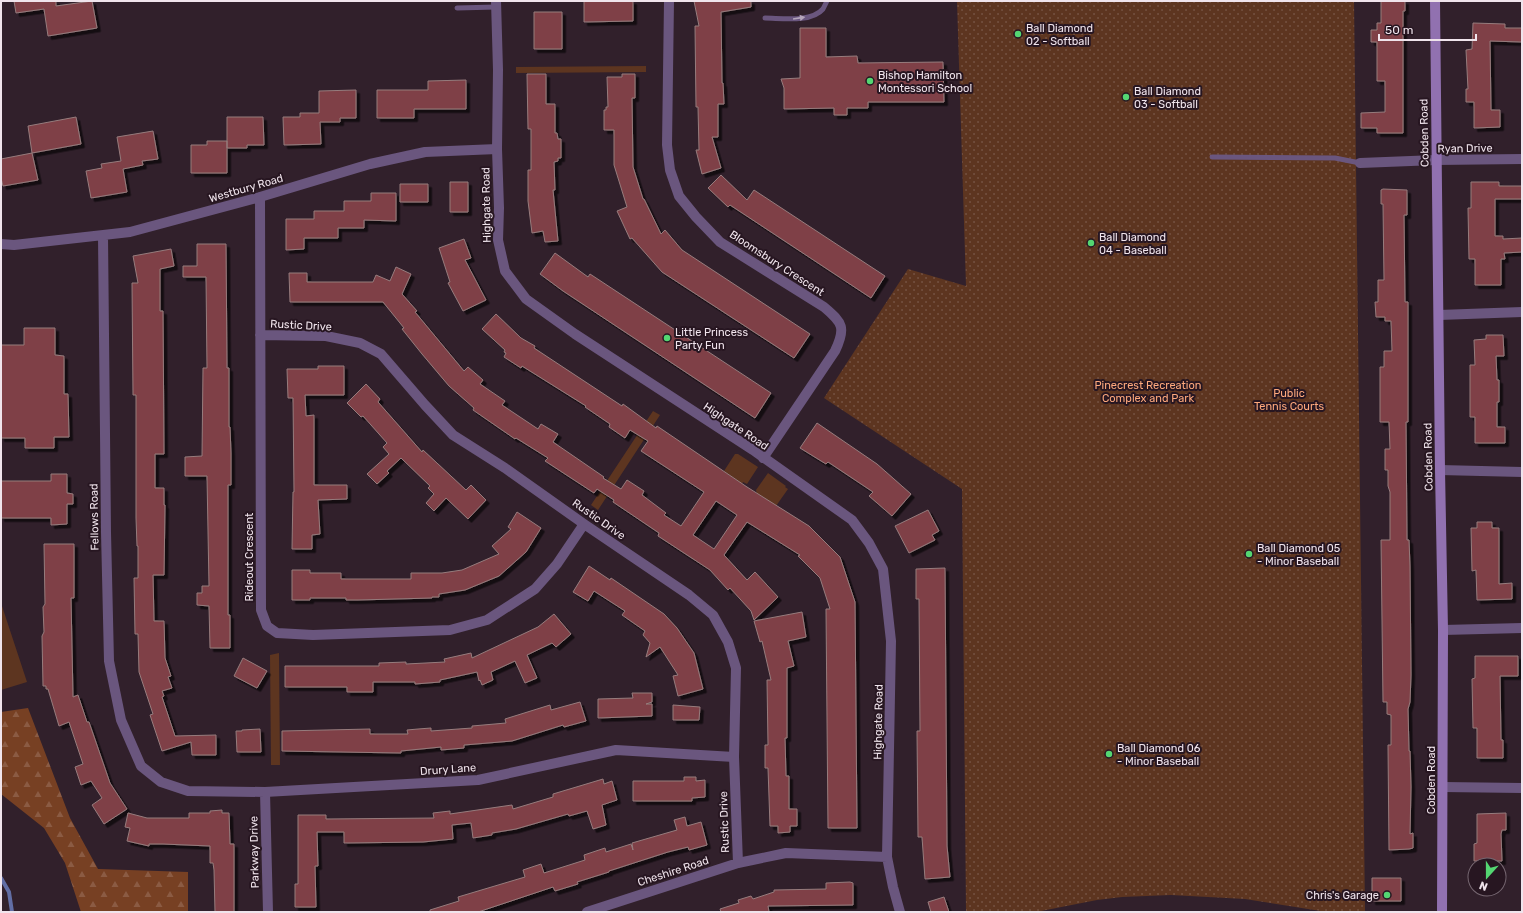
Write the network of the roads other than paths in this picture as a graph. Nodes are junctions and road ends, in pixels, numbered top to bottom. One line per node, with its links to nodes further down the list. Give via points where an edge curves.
1 (669, 1): 18 (street, Bloomsbury Crescent, via 667,145 670,170 679,196 720,242 824,307 842,327 841,339 835,351)
2 (827, 1): 6 (lane, one-way to 2, via 799,19 822,10)
3 (1435, 1): 10 (street, Cobden Road)
4 (496, 4): 5 (lane); 7 (street, Highgate Road)
5 (457, 8)
6 (765, 18)
7 (497, 148): 12 (street, Westbury Road, via 425,152 370,164); 18 (street, Highgate Road, via 498,240 505,272 526,299)
8 (1212, 157): 11 (lane, via 1335,158)
9 (1522, 159): 10 (street, Ryan Drive)
10 (1436, 160): 11 (street, Ryan Drive); 16 (street, Cobden Road)
11 (1360, 163)
12 (260, 197): 13 (street, Westbury Road, via 148,228); 17 (street, Rideout Crescent)
13 (103, 236): 14 (street, Westbury Road, via 14,245); 25 (street, Fellows Road, via 109,661 121,720 138,760 141,766)
14 (1, 244)
15 (1522, 312): 16 (street)
16 (1439, 315): 19 (street, Cobden Road)
17 (260, 335): 21 (street, Rustic Drive, via 326,336 360,343 381,354 453,435); 21 (street, Rideout Crescent, via 261,610 267,626 277,633 313,635 450,630 487,620 535,589 557,564)
18 (763, 458): 29 (street, Highgate Road, via 852,520 884,570 891,641)
19 (1440, 470): 20 (street); 23 (street, Cobden Road)
20 (1522, 472)
21 (584, 524): 24 (street, Rustic Drive, via 689,595 713,615 728,642 736,668)
22 (1522, 628): 23 (street)
23 (1443, 630): 26 (street, Cobden Road)
24 (734, 757): 28 (street, Drury Lane, via 616,750 478,780); 30 (street, Rustic Drive)
25 (161, 782): 28 (street, Drury Lane, via 188,791)
26 (1443, 788): 27 (street); 34 (street, Cobden Road)
27 (1522, 788)
28 (265, 792): 31 (street, Parkway Drive)
29 (887, 857): 30 (street, Cheshire Road, via 786,853); 33 (street, Highgate Road)
30 (738, 863): 32 (street, Cheshire Road)
31 (268, 912)
32 (587, 912)
33 (900, 912)
34 (1442, 912)

